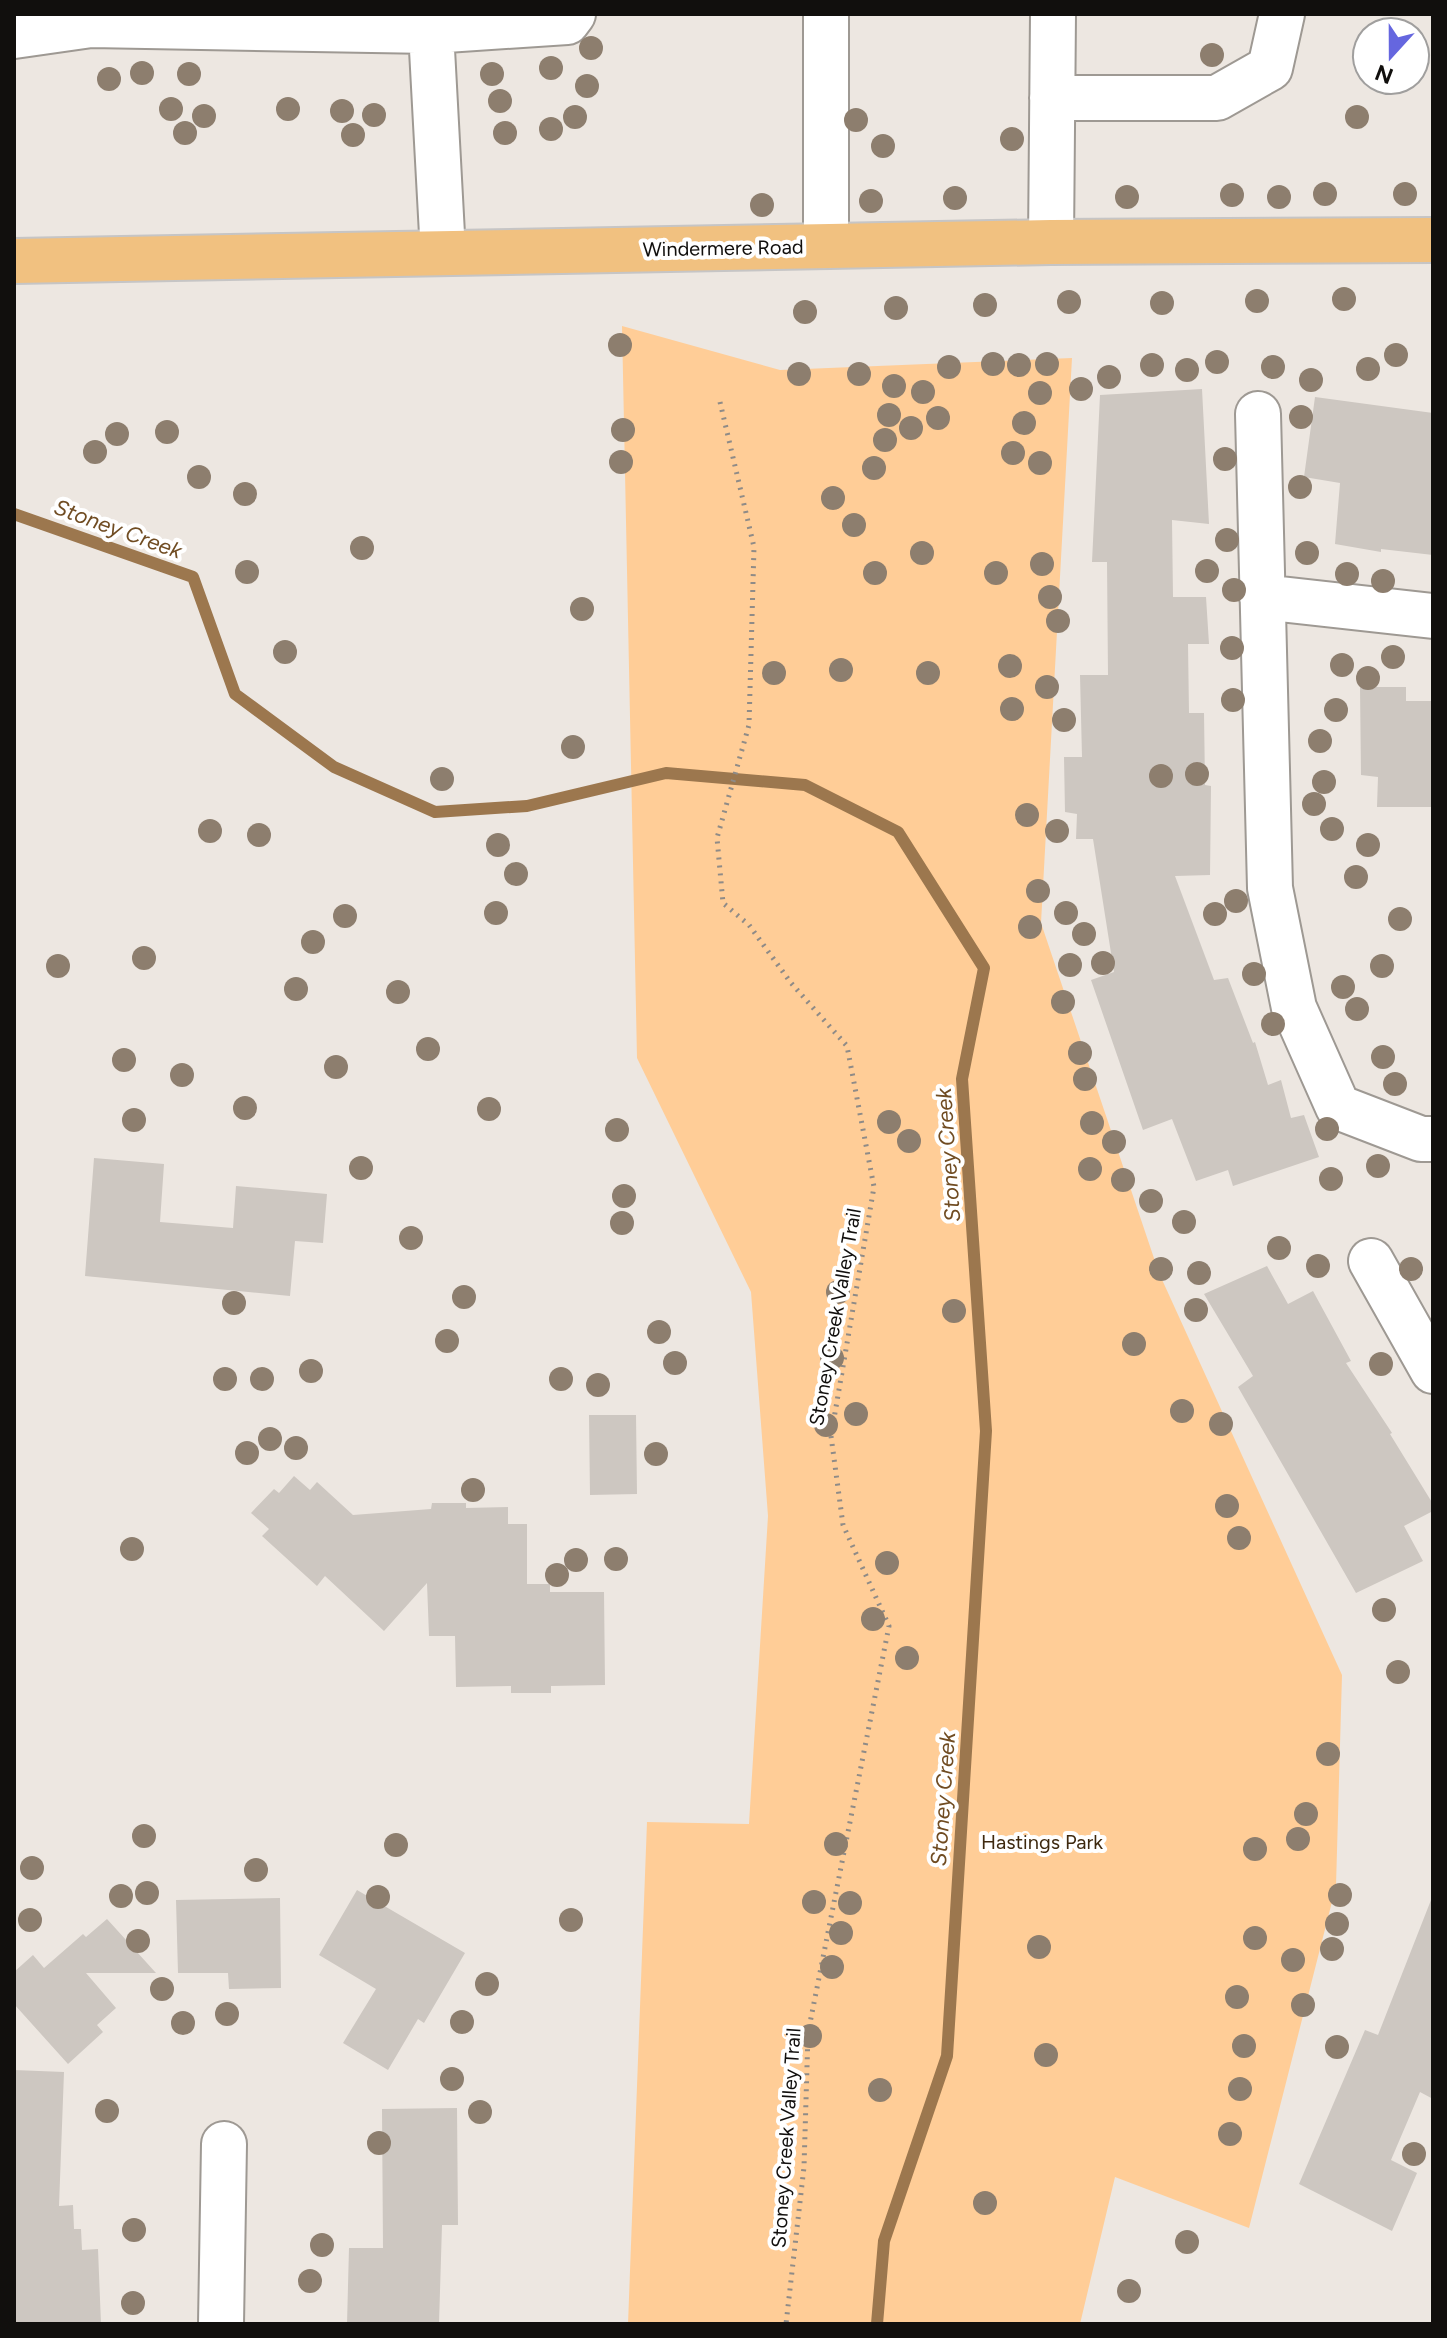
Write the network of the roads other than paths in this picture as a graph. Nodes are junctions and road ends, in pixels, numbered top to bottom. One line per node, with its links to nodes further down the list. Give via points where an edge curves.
1 (573, 14): 6 (street, via 567,22)
2 (826, 14): 11 (street)
3 (1053, 14): 8 (street)
4 (1282, 14): 8 (street, via 1270,68 1217,98)
5 (90, 19): 6 (street); 7 (street)
6 (431, 31): 12 (street)
7 (14, 36)
8 (1052, 98): 10 (street)
9 (1433, 240): 10 (main road, Windermere Road)
10 (1051, 242): 11 (main road, Windermere Road)
11 (826, 246): 12 (main road, Windermere Road)
12 (443, 253): 13 (main road, Windermere Road)
13 (14, 261)
14 (1258, 414): 15 (street)
15 (1262, 597): 16 (street); 17 (street, via 1270,888 1294,1008 1338,1107)
16 (1433, 616)
17 (1433, 1139)
18 (1371, 1261): 19 (street)
19 (1433, 1371)
20 (224, 2144): 21 (street)
21 (221, 2324)

